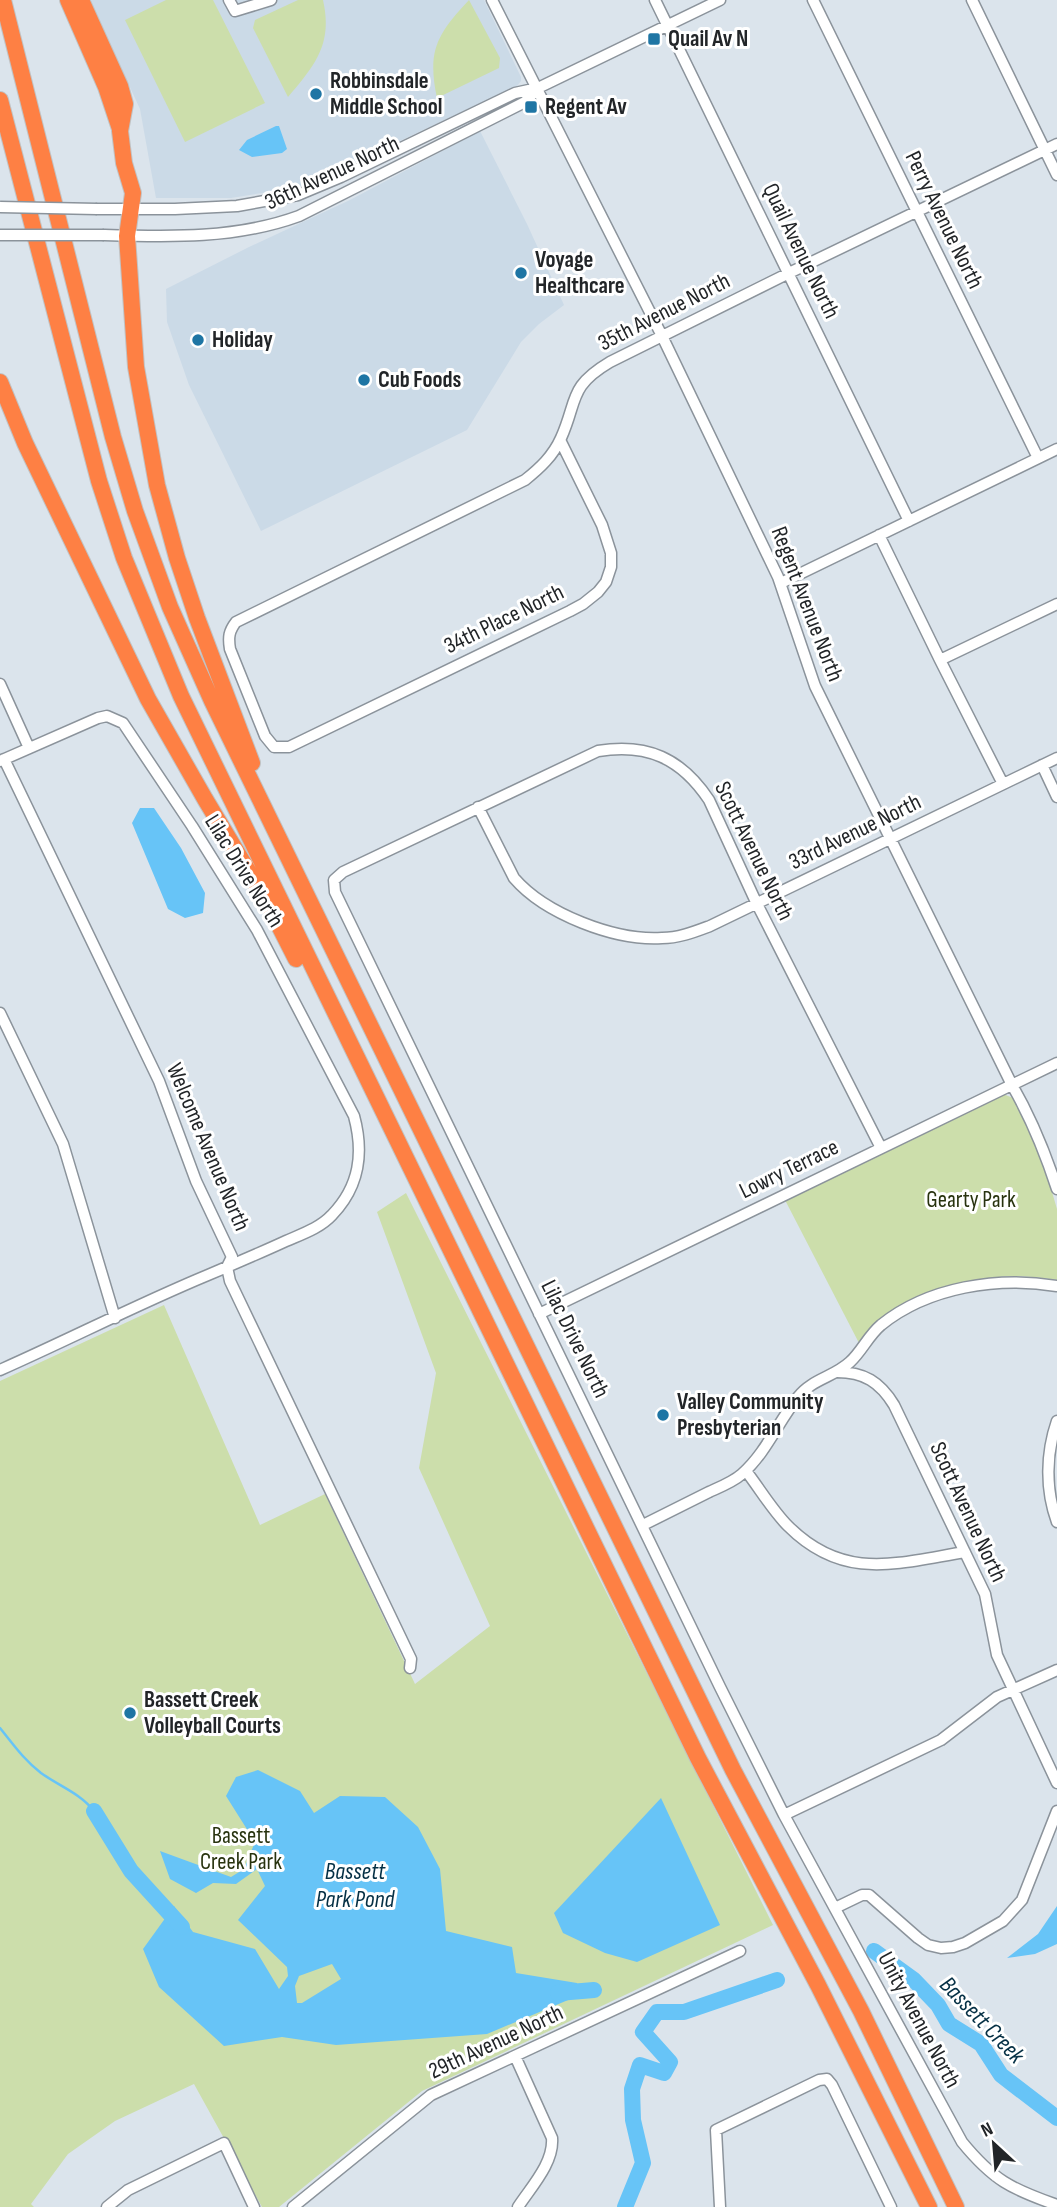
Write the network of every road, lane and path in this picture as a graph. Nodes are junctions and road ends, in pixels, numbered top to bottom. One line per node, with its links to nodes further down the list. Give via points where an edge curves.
1 (3, 0): 44 (highway, via 135,511 181,631)
2 (68, 0): 14 (highway)
3 (81, 0): 14 (highway, via 120,86 125,104)
4 (229, 0): 5 (street, via 235,11)
5 (271, 0)
6 (492, 0): 12 (street, Regent Avenue North)
7 (655, 0): 11 (street, Quail Avenue North)
8 (720, 0): 11 (street, 36th Avenue North)
9 (813, 0): 20 (street, Perry Avenue North)
10 (972, 0): 16 (street)
11 (668, 26): 12 (street, 36th Avenue North); 23 (street, Quail Avenue North)
12 (538, 88): 19 (street, 36th Avenue North, via 515,93 298,195 237,206); 22 (street, 36th Avenue North, via 525,102 299,216 223,234); 24 (street, Regent Avenue North)
13 (0, 100): 48 (highway, via 89,443 124,558 181,696)
14 (120, 131): 19 (highway, via 133,193)
15 (1057, 144): 16 (street, 35th Avenue North)
16 (1045, 150): 17 (street); 20 (street, 35th Avenue North)
17 (1057, 175)
18 (0, 207): 19 (street, 36th Avenue North, bridge)
19 (129, 208): 22 (highway)
20 (917, 211): 23 (street, 35th Avenue North); 28 (street, Perry Avenue North)
21 (0, 235): 22 (street, 36th Avenue North, bridge)
22 (127, 236): 44 (highway, via 136,367 163,510 197,618)
23 (789, 273): 24 (street, 35th Avenue North); 29 (street, Quail Avenue North)
24 (662, 336): 26 (street, 35th Avenue North, via 586,378 571,403); 31 (street, Regent Avenue North)
25 (0, 382): 48 (highway, via 148,699)
26 (560, 440): 35 (street, 35th Avenue North, via 525,480 243,617 230,629 230,649 265,736); 35 (street, 34th Place North, via 611,553 611,567 598,592 570,611 289,747)
27 (1057, 449): 28 (street)
28 (1038, 458): 29 (street)
29 (909, 521): 30 (street)
30 (879, 536): 31 (street); 33 (street)
31 (781, 583): 43 (street, Regent Avenue North, via 816,686)
32 (1057, 604): 33 (street)
33 (940, 660): 40 (street)
34 (0, 684): 36 (street)
35 (274, 747)
36 (29, 748): 38 (street); 53 (street, Lilac Drive North, via 107,716 128,730 233,888 354,1116 359,1137 355,1180 331,1216 315,1228)
37 (1057, 758): 39 (street, 33rd Avenue North)
38 (2, 760): 53 (street, Welcome Avenue North, via 159,1082 196,1181 232,1256)
39 (1042, 765): 40 (street, 33rd Avenue North); 41 (street)
40 (1003, 783): 43 (street, 33rd Avenue North)
41 (1057, 797)
42 (478, 807): 45 (street, Scott Avenue North); 46 (street, 33rd Avenue North, via 507,867 522,887 557,910 596,927 664,939 710,926); 46 (street, Scott Avenue North, via 598,751 626,748 653,753 670,760 698,784)
43 (890, 839): 46 (street, 33rd Avenue North); 50 (street, Regent Avenue North)
44 (289, 860): 81 (highway, via 721,1746 861,2011)
45 (334, 880): 55 (street, Lilac Drive North, via 341,904)
46 (756, 902): 51 (street, Scott Avenue North)
47 (0, 1013): 56 (street, via 62,1144)
48 (346, 1038): 80 (highway, via 698,1758)
49 (1057, 1063): 50 (street, Lowry Terrace)
50 (1012, 1085): 51 (street, Lowry Terrace); 52 (street, Regent Avenue North)
51 (881, 1148): 55 (street, Lowry Terrace)
52 (1057, 1189)
53 (228, 1267): 56 (street); 64 (street, Welcome Avenue North, via 230,1282 411,1659)
54 (1057, 1286): 58 (street, via 996,1283 925,1300 878,1327)
55 (539, 1314): 62 (street, Lilac Drive North)
56 (115, 1318): 57 (street)
57 (0, 1370)
58 (836, 1372): 60 (street, via 799,1396); 63 (street, Scott Avenue North, via 864,1376 886,1392)
59 (1057, 1420): 61 (street, via 1048,1474)
60 (746, 1471): 62 (street); 63 (street, via 787,1525 822,1552 842,1560 886,1565)
61 (1057, 1522)
62 (643, 1525): 69 (street, Lilac Drive North)
63 (965, 1552): 66 (street, Scott Avenue North, via 985,1594 997,1655)
64 (410, 1668)
65 (1057, 1670): 66 (street)
66 (1013, 1689): 67 (street, Scott Avenue North); 69 (street, via 942,1740)
67 (1057, 1783)
68 (1057, 1811): 70 (street, via 1013,1912 965,1943 941,1948 928,1945 869,1895)
69 (784, 1815): 70 (street, Unity Avenue North)
70 (835, 1908): 73 (street, Unity Avenue North, via 962,2142 994,2176 1019,2192)
71 (740, 1951): 72 (street, 29th Avenue North)
72 (515, 2056): 76 (street, 29th Avenue North, via 431,2095); 77 (street, via 553,2147)
73 (1057, 2205)
74 (107, 2207): 75 (street, via 128,2190 224,2143)
75 (254, 2207)
76 (293, 2207)
77 (518, 2207)
78 (720, 2207): 79 (street, via 716,2130 827,2078)
79 (891, 2207)
80 (929, 2207)
81 (957, 2207)

